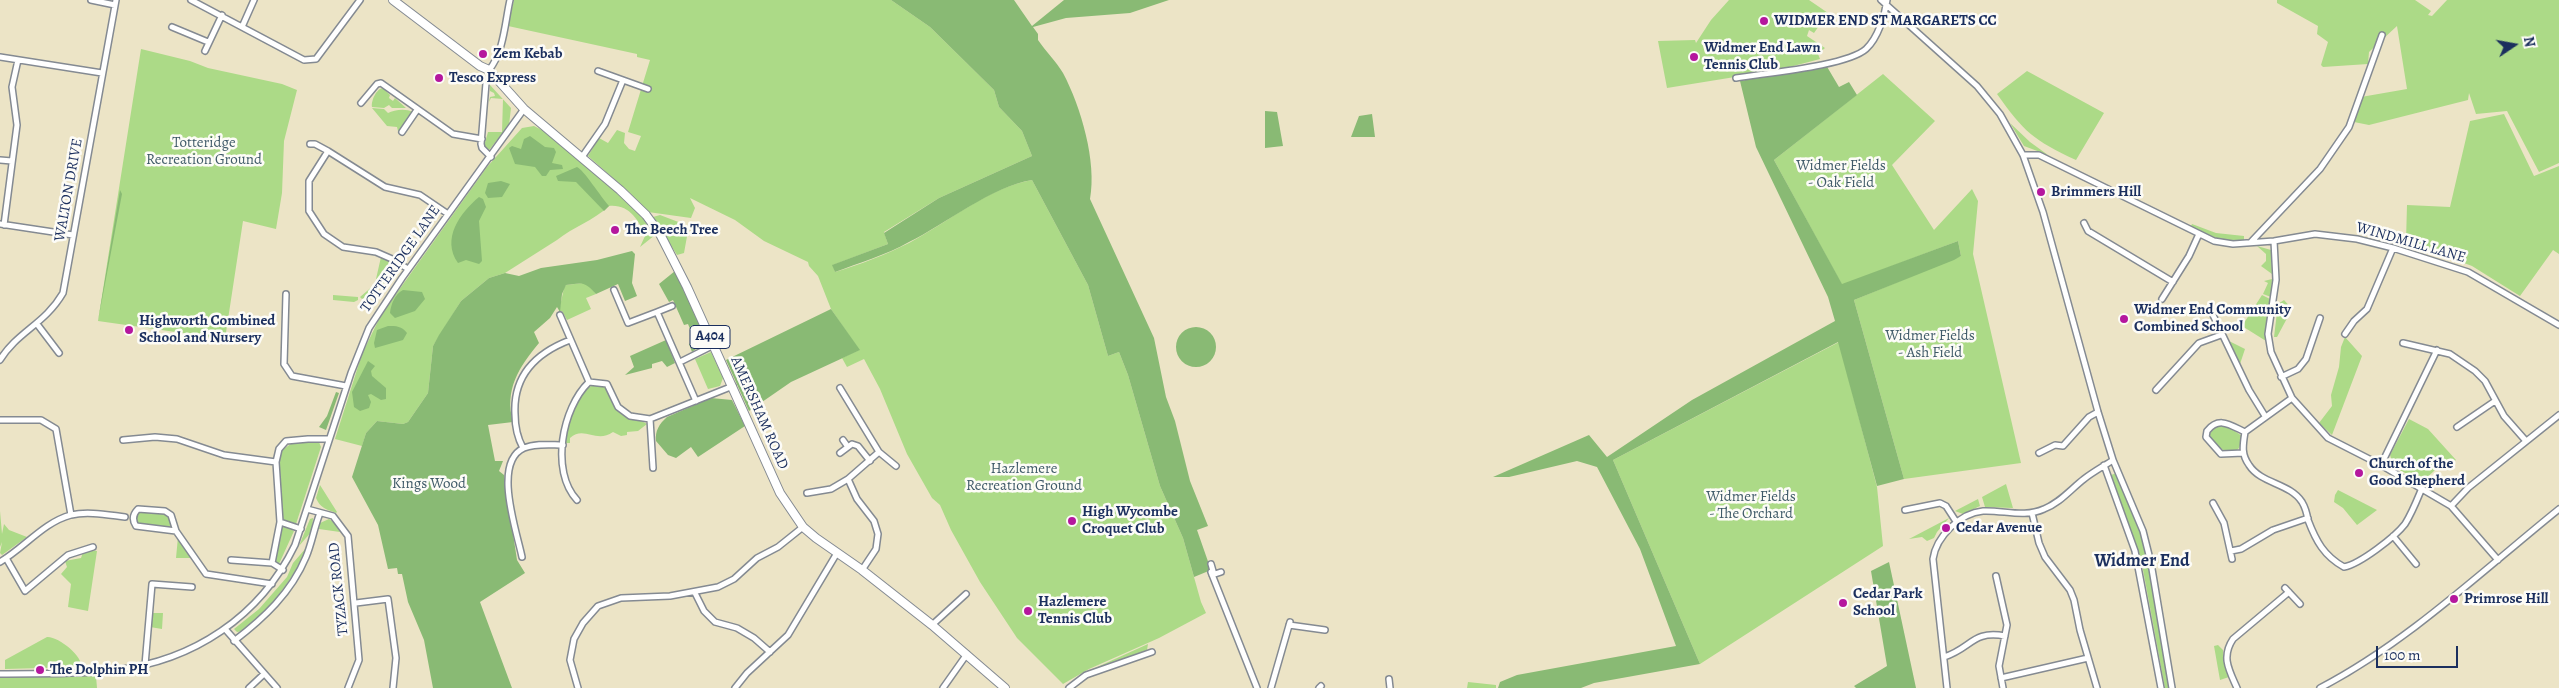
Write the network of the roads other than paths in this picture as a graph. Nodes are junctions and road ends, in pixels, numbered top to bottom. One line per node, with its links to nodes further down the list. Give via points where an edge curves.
1 (91, 0): 8 (street)
2 (191, 0): 10 (street)
3 (254, 0): 12 (street)
4 (360, 0): 12 (street, via 316,59 304,60)
5 (393, 0): 18 (main road, AMERSHAM ROAD / A404, via 480,66)
6 (510, 0): 18 (street, via 500,47)
7 (1881, 0): 9 (street)
8 (115, 2): 20 (street, WALTON DRIVE)
9 (1887, 2): 21 (street, via 1881,24 1867,48 1854,56); 32 (street, via 1977,86 2000,114)
10 (222, 15): 12 (street); 14 (street)
11 (172, 27): 14 (street)
12 (242, 27)
13 (2382, 35): 43 (street, via 2349,127 2320,170)
14 (208, 42): 15 (street)
15 (205, 51)
16 (0, 57): 17 (street)
17 (18, 60): 20 (street); 36 (street, via 12,87 17,125)
18 (490, 70): 27 (main road, AMERSHAM ROAD / A404)
19 (598, 72): 22 (street)
20 (102, 73): 41 (street, WALTON DRIVE)
21 (1736, 78)
22 (623, 80): 24 (street); 34 (street, via 605,124)
23 (486, 83): 29 (street)
24 (648, 89)
25 (360, 104): 26 (street, via 381,83)
26 (417, 110): 28 (street); 29 (street, via 453,134)
27 (524, 110): 33 (street, TOTTERIDGE LANE); 34 (main road, AMERSHAM ROAD / A404)
28 (402, 132)
29 (482, 139): 33 (street, via 482,148)
30 (310, 144): 31 (street)
31 (328, 151): 37 (street, via 385,187 420,195); 45 (street, via 308,181 309,211 324,234 343,247 376,252)
32 (2023, 155): 40 (street, WINDMILL LANE, via 2039,155); 75 (street, via 2043,212)
33 (491, 157): 37 (street, TOTTERIDGE LANE)
34 (582, 157): 61 (main road, AMERSHAM ROAD / A404, via 627,196 660,234)
35 (0, 160): 36 (street)
36 (12, 161): 39 (street)
37 (448, 214): 45 (street, TOTTERIDGE LANE)
38 (2084, 223): 46 (street, via 2088,230)
39 (2, 225): 41 (street)
40 (2199, 234): 43 (street, WINDMILL LANE, via 2233,244); 46 (street)
41 (74, 235): 55 (street, WALTON DRIVE, via 63,293 54,309)
42 (2274, 241): 43 (street, WINDMILL LANE); 44 (street, WINDMILL LANE, via 2316,234); 66 (street, via 2276,280 2268,334)
43 (2251, 242)
44 (2394, 248): 56 (street, WINDMILL LANE, via 2468,272); 57 (street, via 2367,309)
45 (408, 269): 68 (street, TOTTERIDGE LANE, via 369,328)
46 (2173, 282): 49 (street)
47 (614, 290): 51 (street, via 628,324)
48 (286, 294): 68 (street, via 284,364 292,376)
49 (2162, 299)
50 (672, 306): 51 (street)
51 (657, 312): 65 (street)
52 (560, 315): 59 (street)
53 (2213, 315): 58 (street)
54 (2320, 318): 66 (street, via 2306,358 2298,369)
55 (37, 324): 63 (street); 64 (street, WALTON DRIVE, via 8,347)
56 (2559, 325)
57 (2345, 334)
58 (2221, 335): 71 (street, via 2199,343); 77 (street)
59 (570, 340): 67 (street); 88 (street, via 541,354 524,372 516,389 516,428)
60 (2402, 343): 62 (street)
61 (714, 345): 65 (street); 69 (main road, AMERSHAM ROAD / A404)
62 (2437, 350): 73 (street, via 2450,354 2476,371); 97 (street)
63 (59, 353)
64 (0, 360)
65 (680, 362): 74 (street)
66 (2280, 377): 72 (street)
67 (589, 382): 78 (street, via 607,384 618,407 630,416); 86 (street, via 570,407)
68 (346, 386): 83 (street, TOTTERIDGE LANE)
69 (733, 386): 74 (street); 116 (main road, AMERSHAM ROAD / A404, via 780,493)
70 (840, 388): 89 (street)
71 (2156, 390)
72 (2292, 398): 77 (street); 97 (street, via 2328,438)
73 (2495, 401): 80 (street); 85 (street)
74 (696, 402): 78 (street)
75 (2098, 412): 91 (street, via 2089,416 2064,446 2055,445); 93 (street)
76 (2559, 415): 85 (street)
77 (2265, 416): 81 (street)
78 (650, 419): 99 (street)
79 (0, 420): 111 (street, via 41,420 56,428)
80 (2457, 427)
81 (2245, 432): 92 (street); 92 (street, via 2224,422 2218,422 2206,431 2206,437 2221,454)
82 (123, 440): 95 (street, via 177,439 224,455)
83 (329, 440): 95 (street, via 286,442 279,449); 106 (street, TOTTERIDGE LANE)
84 (843, 440): 87 (street)
85 (2526, 441): 105 (street)
86 (563, 445): 88 (street); 103 (street, via 568,490)
87 (848, 447): 90 (street); 94 (street, via 852,444 858,446)
88 (523, 448): 123 (street, via 509,468 510,505)
89 (879, 452): 94 (street); 98 (street)
90 (840, 453)
91 (2039, 453)
92 (2243, 453): 113 (street, via 2255,472 2290,490 2302,502)
93 (2114, 460): 96 (street); 174 (street, via 2143,532 2151,563)
94 (870, 461): 100 (street)
95 (276, 462): 114 (street)
96 (2104, 465): 110 (street, via 2054,505); 173 (street, via 2135,552)
97 (2382, 465): 101 (street)
98 (896, 466)
99 (653, 468)
100 (848, 479): 102 (street, via 831,489); 133 (street, via 857,500 874,521 878,534 876,549)
101 (2422, 488): 105 (street); 119 (street, via 2404,524)
102 (807, 493)
103 (577, 500)
104 (2213, 503): 121 (street, via 2224,523)
105 (2451, 506): 127 (street)
106 (307, 509): 109 (street, TYZACK ROAD); 117 (street, TOTTERIDGE LANE)
107 (2559, 509): 127 (street)
108 (1904, 510): 115 (street, via 1940,503 1946,506)
109 (320, 513): 141 (street, TYZACK ROAD, via 333,516 348,536); 147 (street, via 306,558 286,593 260,621)
110 (2032, 513): 115 (street, via 1982,511); 152 (street, via 2045,557 2074,600)
111 (71, 515): 112 (street); 124 (street, via 52,524)
112 (125, 517)
113 (2308, 518): 119 (street, via 2315,539 2329,558 2344,567 2353,566); 121 (street, via 2273,530)
114 (280, 522): 117 (street); 129 (street)
115 (1957, 523): 151 (street, via 1934,547)
116 (803, 527): 122 (main road, AMERSHAM ROAD / A404); 139 (street, via 778,547 757,558 734,579)
117 (300, 529): 132 (street, TOTTERIDGE LANE)
118 (176, 531): 118 (street, via 171,514 165,511 138,509 134,513 136,526); 137 (street, via 206,574)
119 (2393, 536): 131 (street)
120 (93, 547): 124 (street, via 68,555 23,593)
121 (2231, 551): 125 (street)
122 (837, 553): 133 (main road, AMERSHAM ROAD / A404); 148 (street, via 788,635)
123 (522, 557)
124 (6, 558): 128 (street)
125 (2232, 559)
126 (231, 560): 129 (street)
127 (2498, 560): 176 (street, via 2359,668)
128 (0, 562)
129 (272, 563): 132 (street)
130 (1211, 564): 135 (street)
131 (2416, 564)
132 (283, 570): 137 (street, TOTTERIDGE LANE)
133 (862, 570): 143 (main road, AMERSHAM ROAD / A404)
134 (1221, 572): 135 (street)
135 (1212, 575): 167 (street)
136 (1996, 576): 146 (street, via 2007,625)
137 (272, 584): 144 (street, TOTTERIDGE LANE)
138 (192, 587): 153 (street, via 152,584)
139 (695, 593): 148 (street, via 704,611 715,622 737,628); 162 (street, via 621,598 598,606 574,639 570,660)
140 (966, 594): 143 (street)
141 (356, 603): 160 (street, TYZACK ROAD, via 359,660); 161 (street, via 388,599 396,658)
142 (2300, 604): 175 (street, via 2287,590 2233,639 2228,646 2226,663)
143 (932, 625): 150 (main road, AMERSHAM ROAD / A404)
144 (226, 630): 147 (street); 153 (street, TOTTERIDGE LANE, via 181,654)
145 (1324, 630): 168 (street, via 1289,624)
146 (2005, 636): 151 (street, via 1983,634); 156 (street, via 1999,666)
147 (234, 641): 155 (street)
148 (770, 652): 163 (street)
149 (1152, 652): 166 (street, via 1086,675)
150 (967, 654): 164 (street); 165 (main road, AMERSHAM ROAD / A404)
151 (1944, 657): 170 (street)
152 (2088, 658): 156 (street); 172 (street)
153 (145, 665): 154 (street, TOTTERIDGE LANE, via 99,671)
154 (0, 674)
155 (264, 674): 158 (street); 159 (street)
156 (2001, 678): 171 (street)
157 (1389, 679): 169 (street)
158 (249, 688)
159 (276, 688)
160 (348, 688)
161 (393, 688)
162 (578, 688)
163 (736, 688)
164 (943, 688)
165 (1005, 688)
166 (1070, 688)
167 (1257, 688)
168 (1271, 688)
169 (1390, 688)
170 (1947, 688)
171 (2004, 688)
172 (2098, 688)
173 (2161, 688)
174 (2172, 688)
175 (2237, 688)
176 (2320, 688)

